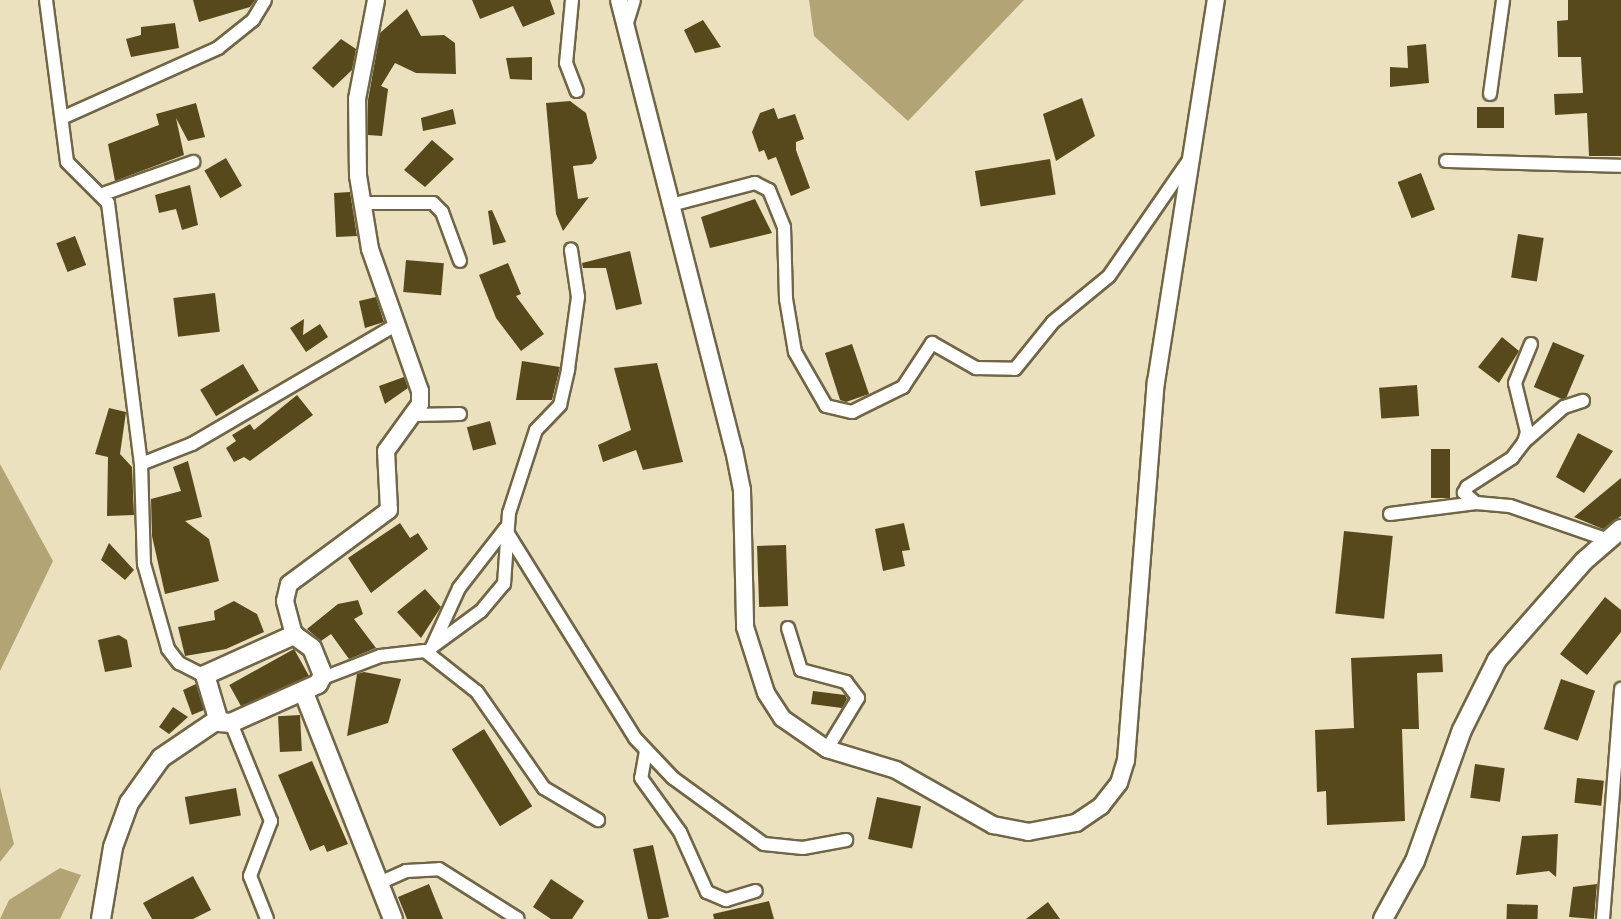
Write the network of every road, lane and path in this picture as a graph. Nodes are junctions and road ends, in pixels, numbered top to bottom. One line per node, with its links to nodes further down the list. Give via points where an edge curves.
1 (46, 0): 12 (street)
2 (265, 0): 12 (street, via 253,20 218,48)
3 (376, 0): 18 (street, via 357,99)
4 (572, 0): 10 (street, via 566,63)
5 (619, 0): 9 (street)
6 (634, 0): 9 (street)
7 (1216, 0): 13 (street)
8 (1503, 0): 11 (street)
9 (626, 27): 19 (street)
10 (577, 91)
11 (1490, 94)
12 (64, 117): 17 (street, via 67,162)
13 (1194, 152): 19 (street, via 1109,276 1053,321 1015,369 976,368 932,343 903,387 852,412 826,406 794,352 786,299 784,226 769,190 755,183); 41 (street, via 1156,382 1133,696 1118,783 1101,806 1076,822 1027,832 993,825 897,769)
14 (1446, 161): 16 (street)
15 (193, 162): 17 (street)
16 (1621, 166)
17 (103, 194): 28 (street)
18 (362, 204): 21 (street, via 433,203 442,212); 22 (street)
19 (671, 205): 41 (street, via 706,329 742,490 745,627 754,663 782,718)
20 (571, 250): 31 (street, via 578,297 560,405 537,430)
21 (460, 261)
22 (396, 325): 26 (street, via 420,391); 28 (street, via 192,444)
23 (1531, 344): 27 (street, via 1515,383 1527,432)
24 (1583, 401): 27 (street, via 1564,407)
25 (460, 414): 26 (street)
26 (414, 415): 34 (street, via 386,451 390,510 289,584 285,600)
27 (1524, 442): 29 (street, via 1512,458 1467,487 1464,493)
28 (141, 464): 36 (street, via 144,564 164,640 179,663)
29 (1476, 503): 30 (street); 32 (street, via 1537,512)
30 (1390, 514)
31 (505, 529): 35 (street, via 459,588); 35 (street, via 504,584 481,611); 42 (street)
32 (1615, 534): 51 (main road, via 1528,621 1486,679 1415,861)
33 (788, 628): 41 (street, via 801,670 846,682 858,698)
34 (293, 635): 36 (main road); 37 (main road, via 310,646)
35 (429, 649): 37 (street, via 380,656); 43 (street, via 477,692 544,788)
36 (204, 676): 40 (main road)
37 (323, 678): 39 (main road)
38 (1621, 689): 52 (street)
39 (304, 693): 40 (main road); 45 (main road)
40 (224, 721): 47 (main road, via 161,758 129,803 113,847); 48 (street, via 271,821 250,876)
41 (827, 749)
42 (646, 751): 44 (street, via 673,778 764,844 803,848); 46 (street, via 640,778 680,832 707,892 726,900)
43 (598, 820)
44 (846, 840)
45 (377, 884): 49 (main road); 50 (street, via 406,871 439,869)
46 (756, 891)
47 (101, 919)
48 (267, 919)
49 (393, 919)
50 (519, 919)
51 (1383, 919)
52 (1603, 919)

